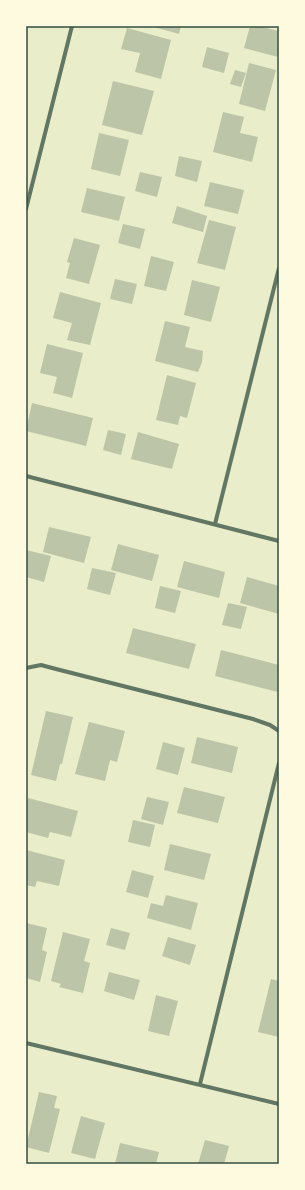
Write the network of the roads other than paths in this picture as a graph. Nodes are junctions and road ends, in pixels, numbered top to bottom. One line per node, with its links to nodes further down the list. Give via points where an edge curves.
1 (72, 26): 2 (street)
2 (26, 209)
3 (279, 268): 5 (street)
4 (26, 476): 5 (street)
5 (215, 524): 6 (street)
6 (279, 541)
7 (26, 668): 8 (street, via 41,665 56,668 253,719)
8 (279, 731)
9 (279, 763): 11 (street)
10 (26, 1043): 11 (street)
11 (200, 1084): 12 (street)
12 (279, 1104)

